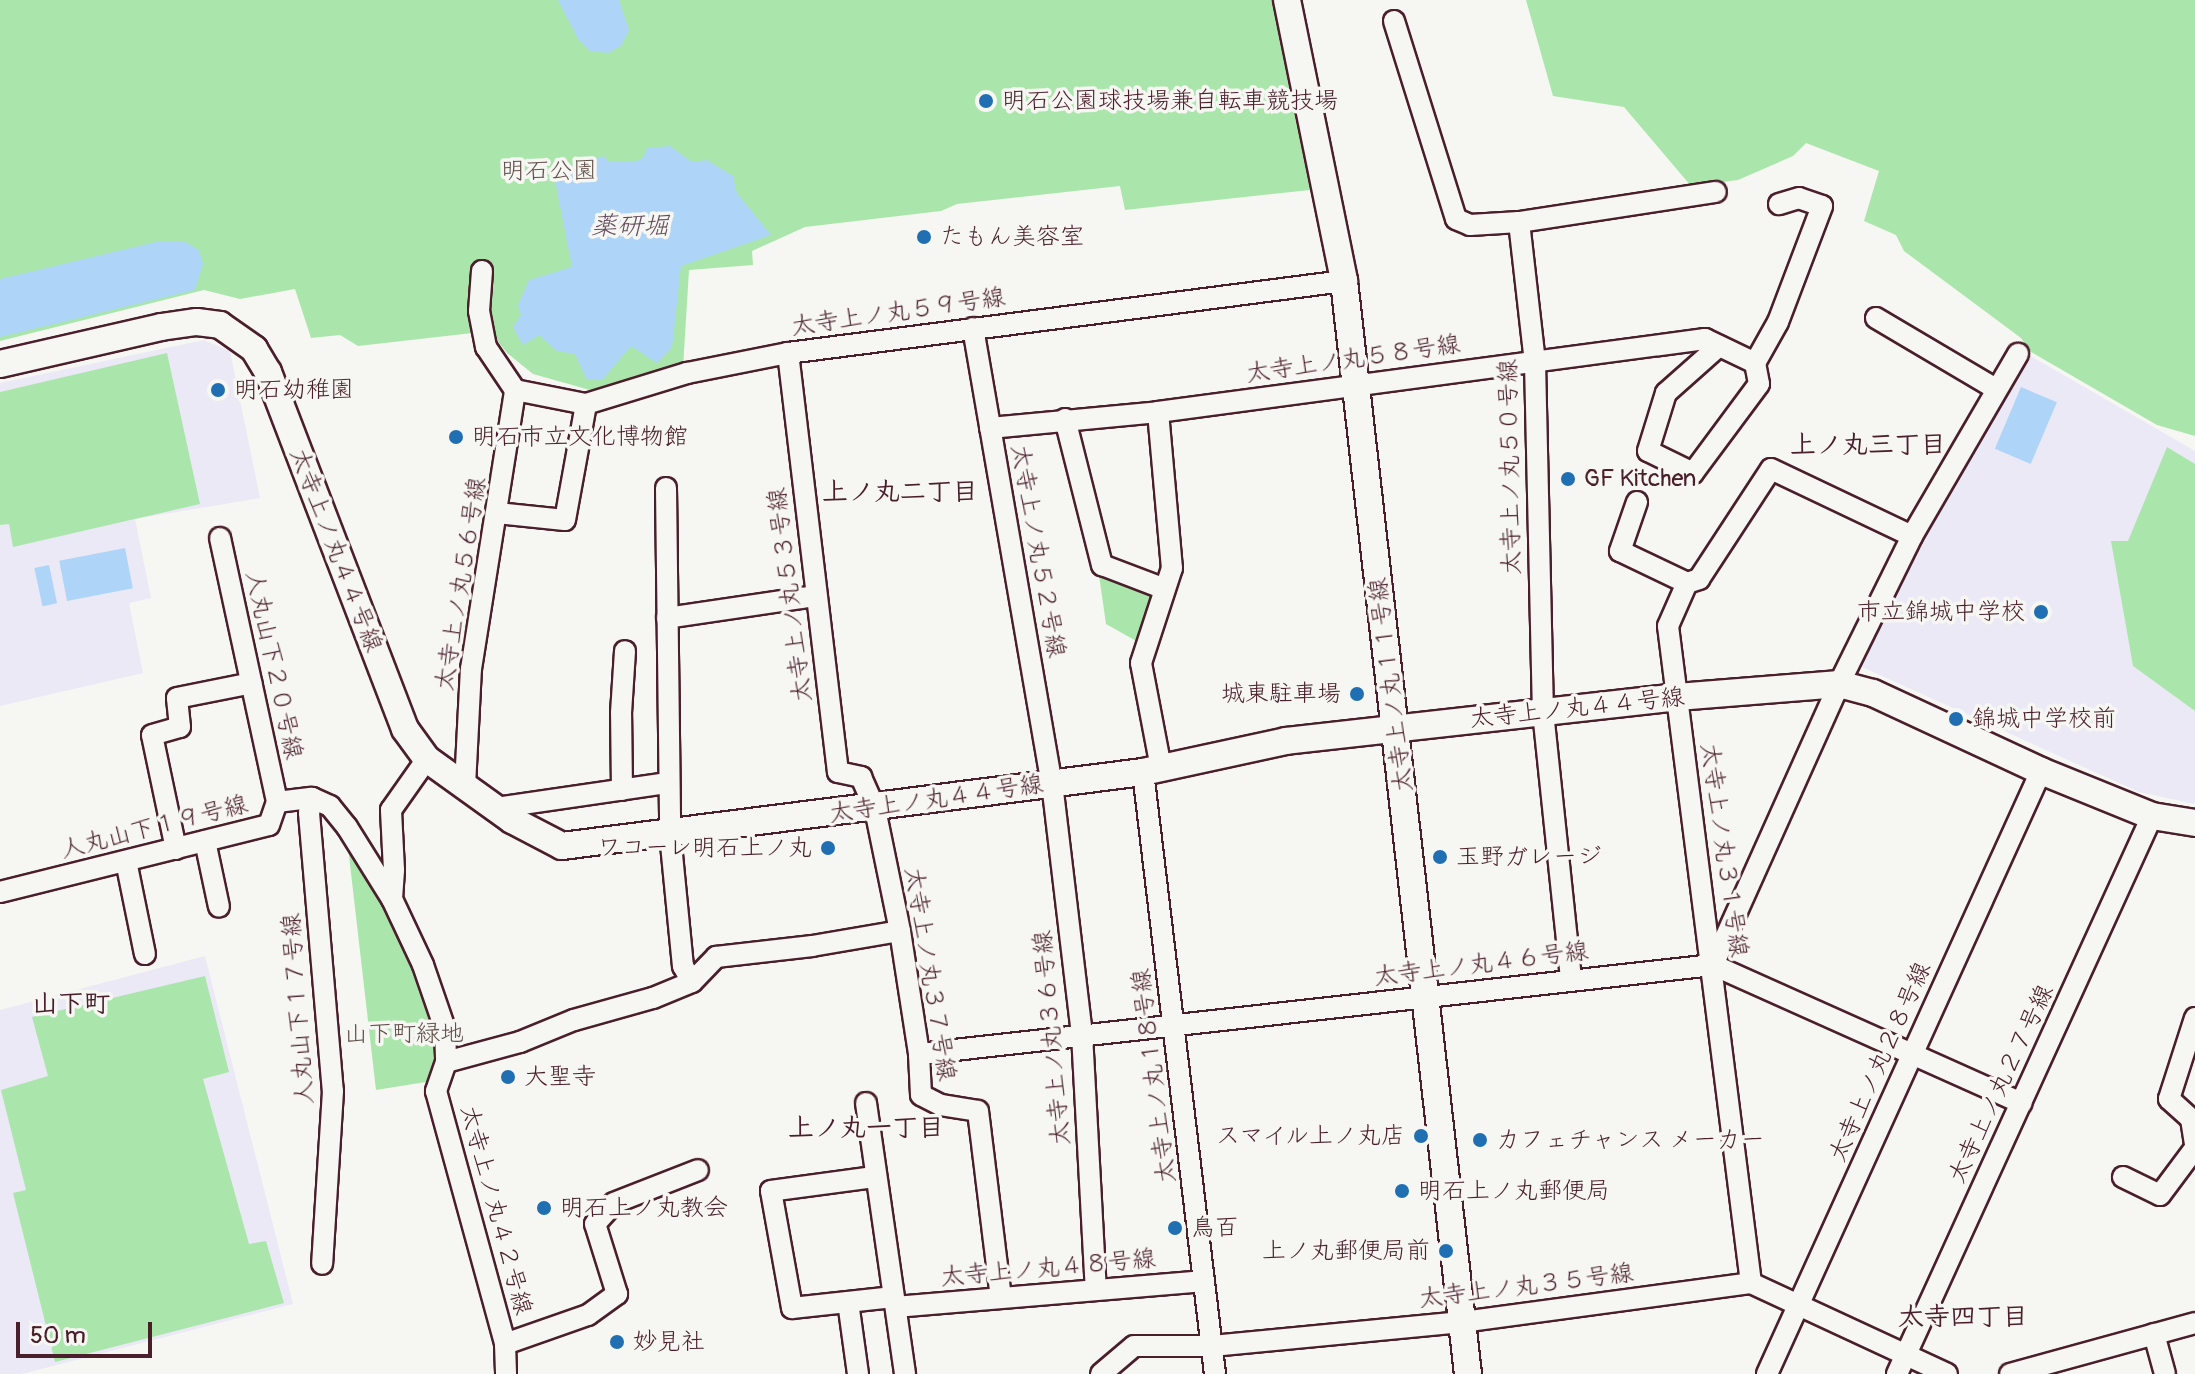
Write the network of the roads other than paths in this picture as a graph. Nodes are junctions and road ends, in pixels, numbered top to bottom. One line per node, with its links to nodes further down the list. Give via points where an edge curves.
1 (1287, 0): 7 (street, 太寺上ノ丸１１号線)
2 (1394, 21): 5 (street, via 1456,219 1470,225)
3 (1716, 192): 5 (street)
4 (1779, 204): 14 (street, via 1799,198 1822,206 1778,322)
5 (1519, 222): 13 (street, 太寺上ノ丸５０号線)
6 (482, 271): 18 (street, via 479,311 486,347)
7 (1344, 281): 9 (street, 太寺上ノ丸５９号線); 16 (street, 太寺上ノ丸１１号線)
8 (1876, 318): 17 (street)
9 (973, 328): 11 (street, 太寺上ノ丸５９号線); 22 (street, 太寺上ノ丸５２号線)
10 (1719, 346): 13 (street, 太寺上ノ丸５８号線, via 1705,339); 14 (street, 太寺上ノ丸５８号線); 14 (street, via 1666,393 1648,451 1693,473 1759,384)
11 (788, 353): 19 (street, 太寺上ノ丸５９号線, via 687,373); 30 (street, 太寺上ノ丸５３号線)
12 (2018, 354): 17 (street)
13 (1535, 362): 16 (street, 太寺上ノ丸５８号線); 36 (street, 太寺上ノ丸５０号線)
14 (1755, 363)
15 (0, 364): 38 (street, 太寺上ノ丸４４号線, via 197,322 220,325 254,349 268,372 405,729)
16 (1356, 385): 20 (street, 太寺上ノ丸５８号線); 37 (street, 太寺上ノ丸１１号線)
17 (1996, 389): 26 (street)
18 (515, 390): 19 (street, 太寺上ノ丸５９号線); 25 (street, 太寺上ノ丸５６号線)
19 (586, 404): 25 (street, via 565,520)
20 (1158, 412): 21 (street, 太寺上ノ丸５８号線); 29 (street, 太寺上ノ丸１８号線, via 1172,568)
21 (1065, 419): 22 (street, 太寺上ノ丸５８号線); 29 (street, via 1102,565)
22 (990, 428): 42 (street, 太寺上ノ丸５２号線)
23 (666, 488): 31 (street)
24 (1637, 502): 28 (street, via 1620,551)
25 (497, 513): 43 (street, 太寺上ノ丸５６号線, via 471,669)
26 (1912, 536): 28 (street, 太寺上ノ丸３１号線, via 1771,469 1699,579); 34 (street)
27 (220, 538): 33 (street, 人丸山下２０号線)
28 (1687, 583): 35 (street, 太寺上ノ丸３１号線, via 1668,626)
29 (1165, 589): 39 (street, 太寺上ノ丸１８号線, via 1141,663)
30 (816, 596): 31 (street); 48 (street, 太寺上ノ丸５３号線, via 838,772 861,777)
31 (667, 618): 41 (street)
32 (625, 651): 44 (street)
33 (252, 683): 46 (street, 人丸山下２０号線); 53 (street, via 177,698 180,727 152,735)
34 (1839, 684): 35 (street, 太寺上ノ丸４４号線); 40 (street, 太寺上ノ丸４４号線, via 1873,693); 60 (street)
35 (1677, 697): 36 (street, 太寺上ノ丸４４号線); 60 (street, 太寺上ノ丸３１号線)
36 (1543, 712): 37 (street, 太寺上ノ丸４４号線); 61 (street, 太寺上ノ丸５０号線)
37 (1397, 729): 39 (street, 太寺上ノ丸４４号線, via 1286,741); 63 (street, 太寺上ノ丸１１号線)
38 (427, 759): 43 (street, 太寺上ノ丸４４号線); 56 (street, via 391,810)
39 (1152, 770): 42 (street, 太寺上ノ丸４４号線); 65 (street, 太寺上ノ丸１８号線)
40 (2041, 771): 49 (street, 太寺上ノ丸４４号線); 67 (street, 太寺上ノ丸２８号線)
41 (668, 783): 44 (street); 51 (street)
42 (1052, 783): 48 (street, 太寺上ノ丸４４号線); 66 (street, 太寺上ノ丸３６号線)
43 (465, 786): 47 (street, 太寺上ノ丸４４号線)
44 (622, 790): 47 (street)
45 (312, 798): 46 (street, 人丸山下１９号線); 56 (street, via 330,806 347,827); 76 (street, 人丸山下１７号線, via 309,813 333,1091)
46 (277, 802): 52 (street, 人丸山下１９号線, via 269,825)
47 (496, 808): 51 (street, 太寺上ノ丸４４号線, via 562,846)
48 (875, 809): 51 (street, 太寺上ノ丸４４号線); 58 (street, 太寺上ノ丸３７号線)
49 (2152, 816): 50 (street, 太寺上ノ丸４４号線); 71 (street, 太寺上ノ丸２７号線)
50 (2195, 823)
51 (670, 834): 62 (street, via 683,966)
52 (205, 841): 53 (street, 人丸山下１９号線); 57 (street)
53 (176, 849): 54 (street, 人丸山下１９号線)
54 (126, 861): 55 (street, 人丸山下１９号線); 59 (street)
55 (0, 892)
56 (392, 899): 69 (street, via 445,1029)
57 (219, 907)
58 (900, 931): 62 (street, via 716,957); 68 (street, 太寺上ノ丸３７号線)
59 (145, 954)
60 (1713, 965): 61 (street, 太寺上ノ丸４６号線); 67 (street, 太寺上ノ丸４６号線); 78 (street, 太寺上ノ丸３１号線)
61 (1571, 979): 63 (street, 太寺上ノ丸４６号線)
62 (692, 982): 69 (street)
63 (1426, 997): 65 (street, 太寺上ノ丸４６号線); 84 (street, 太寺上ノ丸１１号線)
64 (2195, 1018): 72 (street, via 2169,1099 2191,1119)
65 (1174, 1026): 66 (street, 太寺上ノ丸４６号線); 77 (street, 太寺上ノ丸１８号線)
66 (1082, 1034): 68 (street, 太寺上ノ丸４６号線); 79 (street, 太寺上ノ丸３６号線)
67 (1913, 1053): 71 (street, 太寺上ノ丸４６号線); 83 (street, 太寺上ノ丸２８号線)
68 (919, 1054): 80 (street, 太寺上ノ丸３７号線, via 921,1095 941,1105 978,1111)
69 (446, 1062): 87 (street, 太寺上ノ丸４２号線, via 436,1091)
70 (866, 1103): 74 (street)
71 (2021, 1103): 89 (street, 太寺上ノ丸２７号線)
72 (2195, 1145): 75 (street, via 2160,1195)
73 (698, 1170): 87 (street, via 614,1203 595,1224 617,1294 588,1315)
74 (874, 1177): 81 (street, 太寺上ノ丸４８号線, via 771,1191 792,1308); 82 (street)
75 (2123, 1177)
76 (322, 1264)
77 (1204, 1281): 79 (street, 太寺上ノ丸４８号線); 88 (street, 太寺上ノ丸１８号線)
78 (1751, 1283): 83 (street); 84 (street, 太寺上ノ丸３５号線)
79 (1096, 1289): 80 (street, 太寺上ノ丸４８号線)
80 (1001, 1297): 82 (street, 太寺上ノ丸４８号線)
81 (848, 1302): 82 (street, 太寺上ノ丸４８号線); 91 (street)
82 (895, 1302): 92 (street)
83 (1797, 1306): 89 (street); 96 (street, 太寺上ノ丸２８号線)
84 (1462, 1322): 88 (street, 太寺上ノ丸３５号線); 95 (street, 太寺上ノ丸１１号線)
85 (2195, 1323): 86 (street)
86 (2154, 1334): 99 (street); 100 (street)
87 (505, 1344): 90 (street, 太寺上ノ丸４２号線)
88 (1212, 1346): 93 (street, 太寺上ノ丸３５号線, via 1134,1346); 94 (street, 太寺上ノ丸１８号線)
89 (1905, 1354): 97 (street, 太寺上ノ丸２７号線); 98 (street)
90 (506, 1374)
91 (858, 1374)
92 (905, 1374)
93 (1101, 1374)
94 (1215, 1374)
95 (1468, 1374)
96 (1767, 1374)
97 (1897, 1374)
98 (1947, 1374)
99 (2010, 1374)
100 (2165, 1374)

